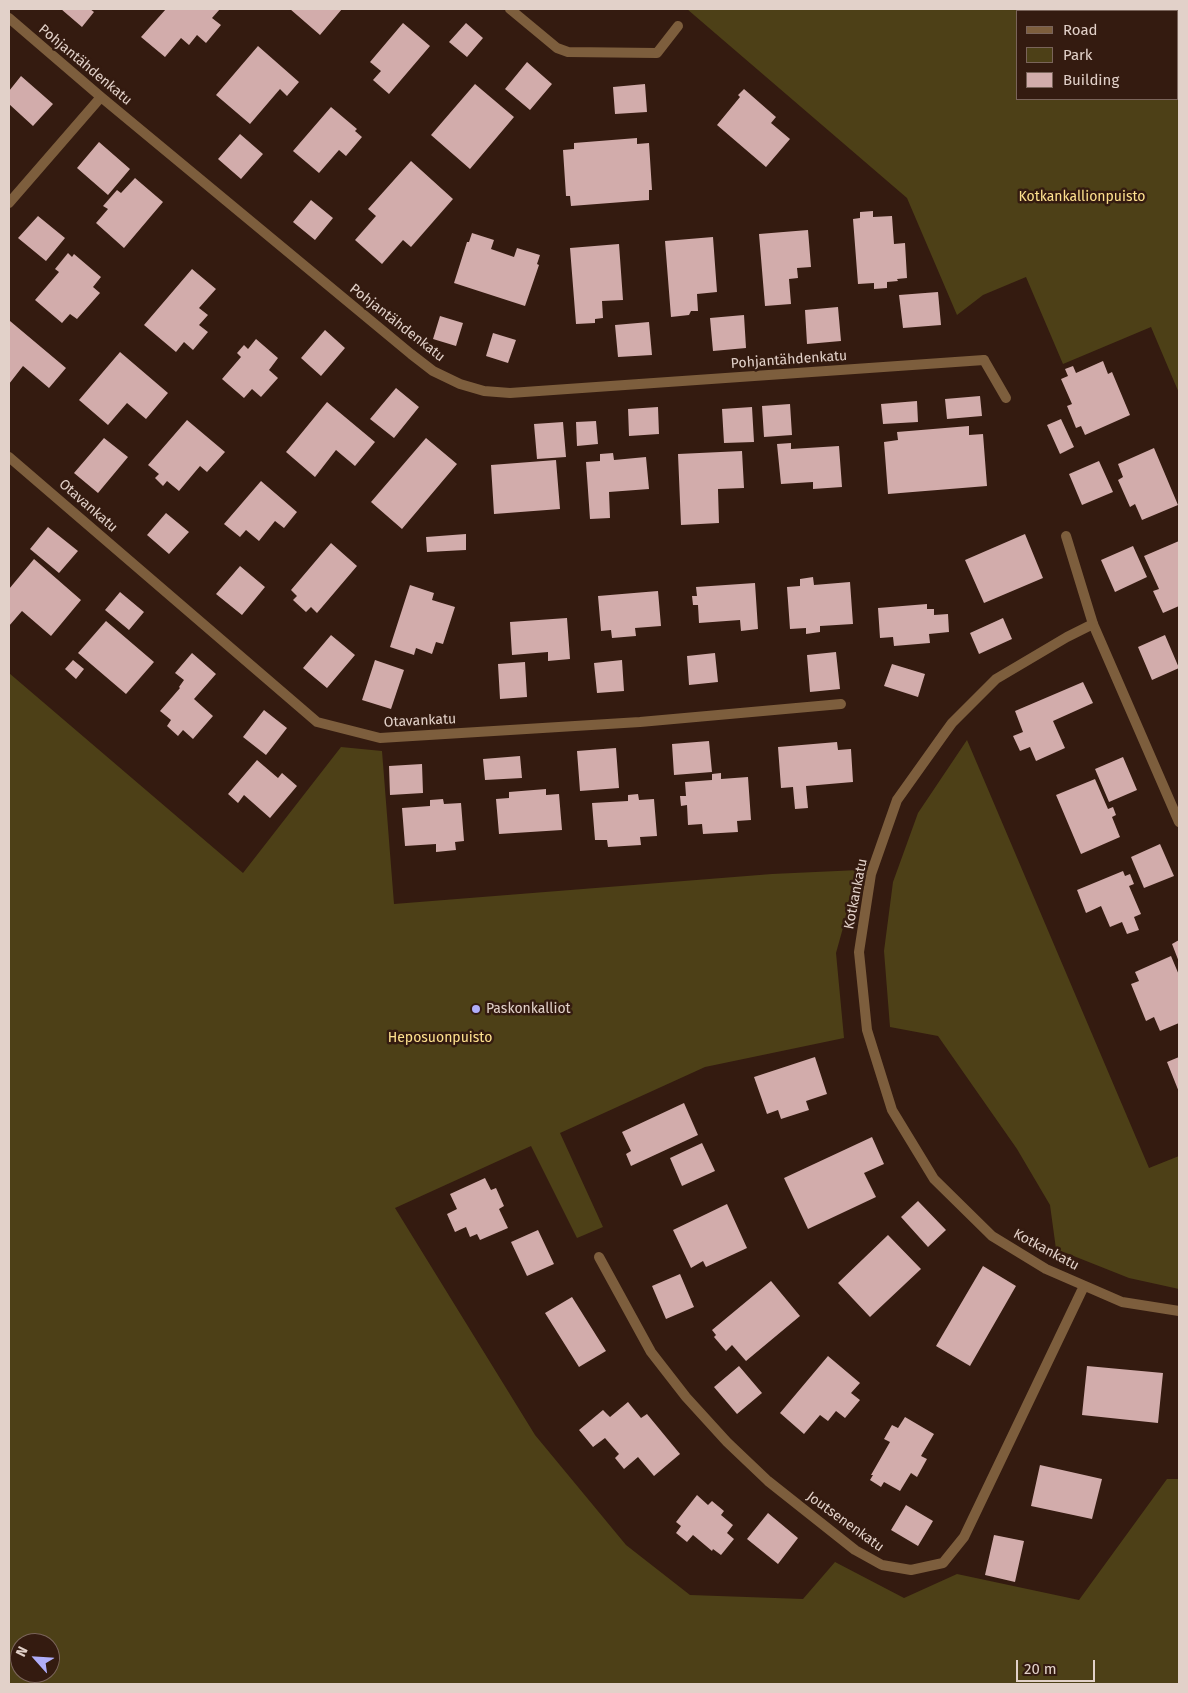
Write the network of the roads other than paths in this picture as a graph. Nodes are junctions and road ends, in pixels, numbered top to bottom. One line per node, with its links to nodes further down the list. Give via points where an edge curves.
1 (510, 9): 3 (street, via 557,48 568,52 657,53)
2 (9, 18): 4 (street, Pohjantähdenkatu)
3 (678, 26)
4 (101, 97): 5 (street); 6 (street, Pohjantähdenkatu, via 411,354 433,371 460,384 484,391 510,393 984,360)
5 (9, 203)
6 (1006, 398)
7 (9, 457): 10 (street, Otavankatu, via 317,722 380,738 637,722)
8 (1066, 536): 9 (street)
9 (1093, 624): 11 (street); 13 (street, Kotkankatu, via 1067,636 996,680 944,734 897,800 871,874 859,952 867,1030 892,1110 934,1179 992,1236)
10 (841, 704)
11 (1179, 822)
12 (599, 1256): 13 (street, Joutsenenkatu, via 651,1352 727,1442 768,1481 856,1550 882,1565 911,1570 942,1563 964,1537)
13 (1084, 1286): 14 (street, Kotkankatu, via 1122,1302)
14 (1179, 1311)

